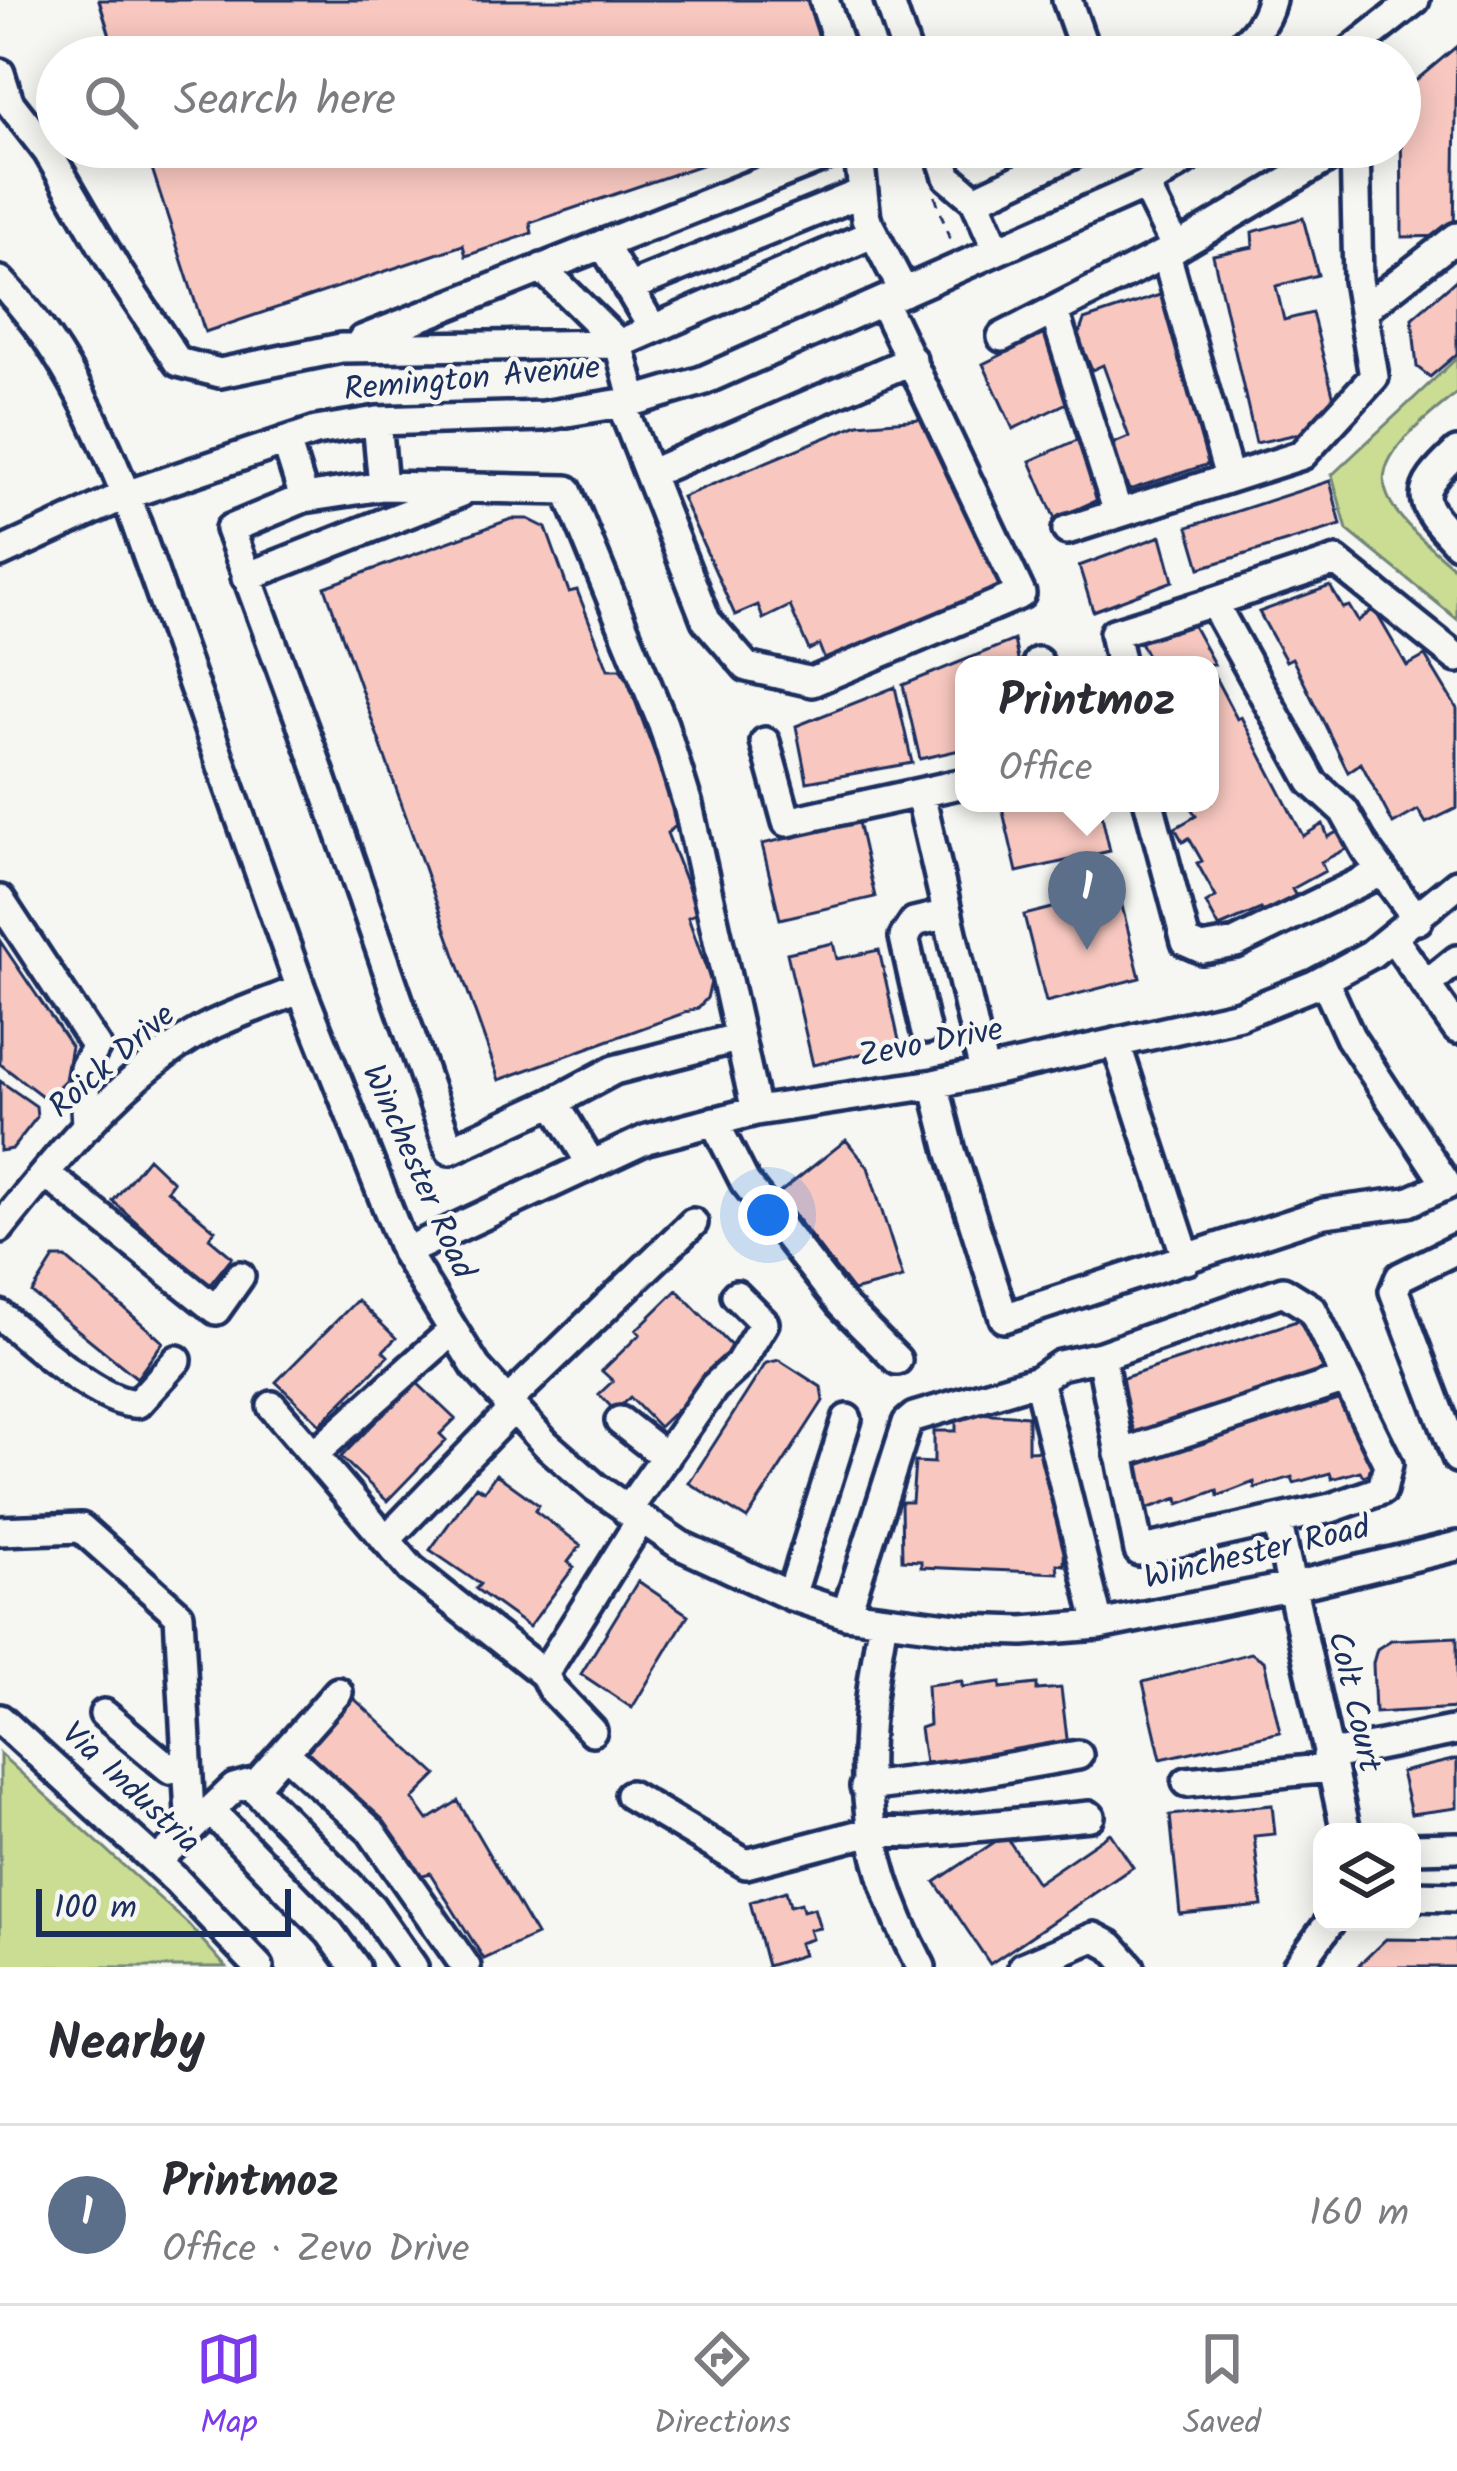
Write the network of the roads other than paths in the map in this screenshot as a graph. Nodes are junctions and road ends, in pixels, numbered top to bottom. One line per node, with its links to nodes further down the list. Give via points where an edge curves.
1 (824, 0): 6 (street)
2 (889, 0): 7 (street)
3 (1067, 0): 8 (street)
4 (1270, 0): 9 (street)
5 (1415, 0): 10 (street)
6 (836, 36)
7 (901, 36)
8 (1080, 36)
9 (1252, 36)
10 (1370, 36)
11 (0, 73): 12 (street, via 9,103)
12 (36, 137)
13 (57, 168): 38 (street, via 178,362 220,374)
14 (795, 168): 26 (street)
15 (859, 168): 22 (street)
16 (946, 168): 23 (street)
17 (1043, 168): 23 (street)
18 (1172, 168): 21 (street, Remington Avenue)
19 (1311, 168): 28 (street)
20 (1355, 168): 33 (street)
21 (1145, 185): 27 (street, Remington Avenue); 28 (street)
22 (861, 193): 24 (street); 31 (street)
23 (975, 200): 27 (street)
24 (872, 234): 32 (street); 35 (street)
25 (1457, 237): 33 (street)
26 (603, 244): 29 (street); 31 (street)
27 (998, 250): 32 (street, Remington Avenue)
28 (1171, 251): 34 (street); 45 (street)
29 (542, 268): 37 (street); 38 (street)
30 (0, 280): 48 (street, Winchester Road, via 64,361)
31 (628, 288): 35 (street)
32 (893, 297): 39 (street); 40 (street, Remington Avenue, via 702,381)
33 (1364, 310): 45 (street, via 1374,377 1302,454)
34 (1054, 311): 36 (street); 50 (street)
35 (652, 329): 37 (street)
36 (1002, 337)
37 (619, 344): 38 (street); 40 (street)
38 (341, 348)
39 (912, 360): 44 (street); 44 (street, via 1021,594 812,682 747,667 706,620)
40 (628, 402): 41 (street, Remington Avenue, via 544,416); 44 (street)
41 (377, 422): 42 (street, Remington Avenue); 46 (street)
42 (286, 441): 48 (street, Remington Avenue); 49 (street)
43 (1457, 452): 52 (street, via 1428,479 1426,493 1427,510)
44 (649, 474)
45 (1229, 477): 50 (street)
46 (383, 486): 47 (street); 49 (street)
47 (476, 487): 54 (street); 74 (street, via 567,490 663,724)
48 (126, 495): 53 (street, Remington Avenue); 71 (street, Winchester Road)
49 (304, 498): 54 (street, via 230,529)
50 (1118, 513): 51 (street)
51 (1067, 530)
52 (1457, 543)
53 (0, 553)
54 (246, 577): 78 (street, via 449,1150)
55 (1213, 602): 56 (street, via 1114,632); 57 (street, via 1336,561); 62 (street, via 1312,782 1344,811)
56 (1119, 656)
57 (1457, 658)
58 (765, 742): 60 (street, via 787,822)
59 (955, 785): 60 (street)
60 (920, 794): 65 (street)
61 (1151, 812): 62 (street, via 1186,942 1202,949 1236,943)
62 (1381, 872): 66 (street)
63 (1457, 884): 66 (street, Zevo Drive)
64 (0, 900): 81 (street, via 96,1046 84,1068)
65 (948, 914): 72 (street, via 914,922 904,937); 76 (street)
66 (1418, 920): 67 (street, Zevo Drive)
67 (1394, 938): 69 (street, Zevo Drive); 70 (street)
68 (1457, 960): 70 (street)
69 (1324, 980): 75 (street, Zevo Drive, via 1239,1015); 88 (street, via 1350,1037 1447,1185 1408,1202 1324,1213)
70 (1426, 985): 73 (street)
71 (301, 989): 81 (street, Roick Drive, via 206,1029); 87 (street, Winchester Road)
72 (925, 1029)
73 (1457, 1029)
74 (737, 1038): 78 (street, via 614,1070); 79 (street)
75 (1116, 1042): 76 (street, Zevo Drive); 88 (street)
76 (984, 1072): 77 (street, Zevo Drive)
77 (934, 1084): 79 (street, Zevo Drive); 88 (street, via 1004,1318)
78 (554, 1102): 82 (street)
79 (756, 1111): 80 (street, Zevo Drive)
80 (714, 1121): 82 (street, Zevo Drive); 95 (street, via 745,1182)
81 (87, 1126): 83 (street, Roick Drive)
82 (591, 1164): 87 (street, Zevo Drive)
83 (45, 1173): 84 (street, Roick Drive); 89 (street, via 216,1310)
84 (4, 1214)
85 (693, 1223): 99 (street)
86 (1457, 1249): 105 (street, via 1400,1277 1394,1291)
87 (405, 1252): 92 (street, Winchester Road)
88 (1186, 1260)
89 (240, 1276)
90 (736, 1294): 104 (street, via 764,1323)
91 (0, 1315): 94 (street, via 120,1403 138,1403)
92 (451, 1332): 99 (street, Winchester Road); 102 (street)
93 (1101, 1356): 96 (street, via 1283,1291 1312,1309); 97 (street, via 1060,1365); 103 (street)
94 (177, 1360)
95 (897, 1360)
96 (1346, 1379): 103 (street); 107 (street, via 1388,1463 1382,1490)
97 (1038, 1381): 113 (street, via 907,1423); 115 (street)
98 (272, 1406): 102 (street)
99 (509, 1406): 106 (street, Winchester Road); 109 (street)
100 (847, 1419): 112 (street)
101 (620, 1421): 104 (street)
102 (314, 1454): 109 (street)
103 (1119, 1454): 107 (street, via 1139,1551)
104 (666, 1457): 106 (street)
105 (1457, 1458)
106 (633, 1516): 112 (street, Winchester Road); 116 (street)
107 (1277, 1520): 111 (street, Colt Court)
108 (0, 1531): 124 (street, via 81,1528 179,1615)
109 (386, 1540): 116 (street)
110 (1457, 1546): 111 (street, Winchester Road)
111 (1290, 1587): 115 (street, Winchester Road); 125 (street, Colt Court)
112 (791, 1596): 113 (street, Winchester Road)
113 (846, 1614): 114 (street, Winchester Road)
114 (883, 1620): 115 (street, Winchester Road, via 1023,1631); 128 (street, via 866,1716)
115 (1099, 1625)
116 (544, 1674): 121 (street)
117 (338, 1692): 122 (street)
118 (104, 1714): 124 (street, via 170,1769)
119 (0, 1719): 136 (street, Via Industria)
120 (1457, 1730): 125 (street)
121 (592, 1731)
122 (284, 1753): 127 (street); 143 (street, via 371,1832)
123 (1078, 1755): 128 (street)
124 (187, 1761): 131 (street, via 190,1814)
125 (1329, 1762): 126 (street); 132 (street, Colt Court)
126 (1186, 1782)
127 (250, 1784): 131 (street); 142 (street, via 371,1907)
128 (865, 1787): 133 (street)
129 (630, 1795): 133 (street, via 746,1864)
130 (1090, 1816): 133 (street)
131 (204, 1817): 136 (street); 141 (street, via 330,1933)
132 (1344, 1823)
133 (872, 1831): 144 (street)
134 (1457, 1847): 135 (street)
135 (1421, 1848)
136 (156, 1862): 140 (street, Via Industria)
137 (1421, 1895): 138 (street)
138 (1457, 1897)
139 (1323, 1931): 147 (street)
140 (259, 1967)
141 (355, 1967)
142 (413, 1967)
143 (466, 1967)
144 (920, 1967)
145 (1023, 1967): 146 (street, via 1094,1937)
146 (1130, 1967)
147 (1297, 1967)

